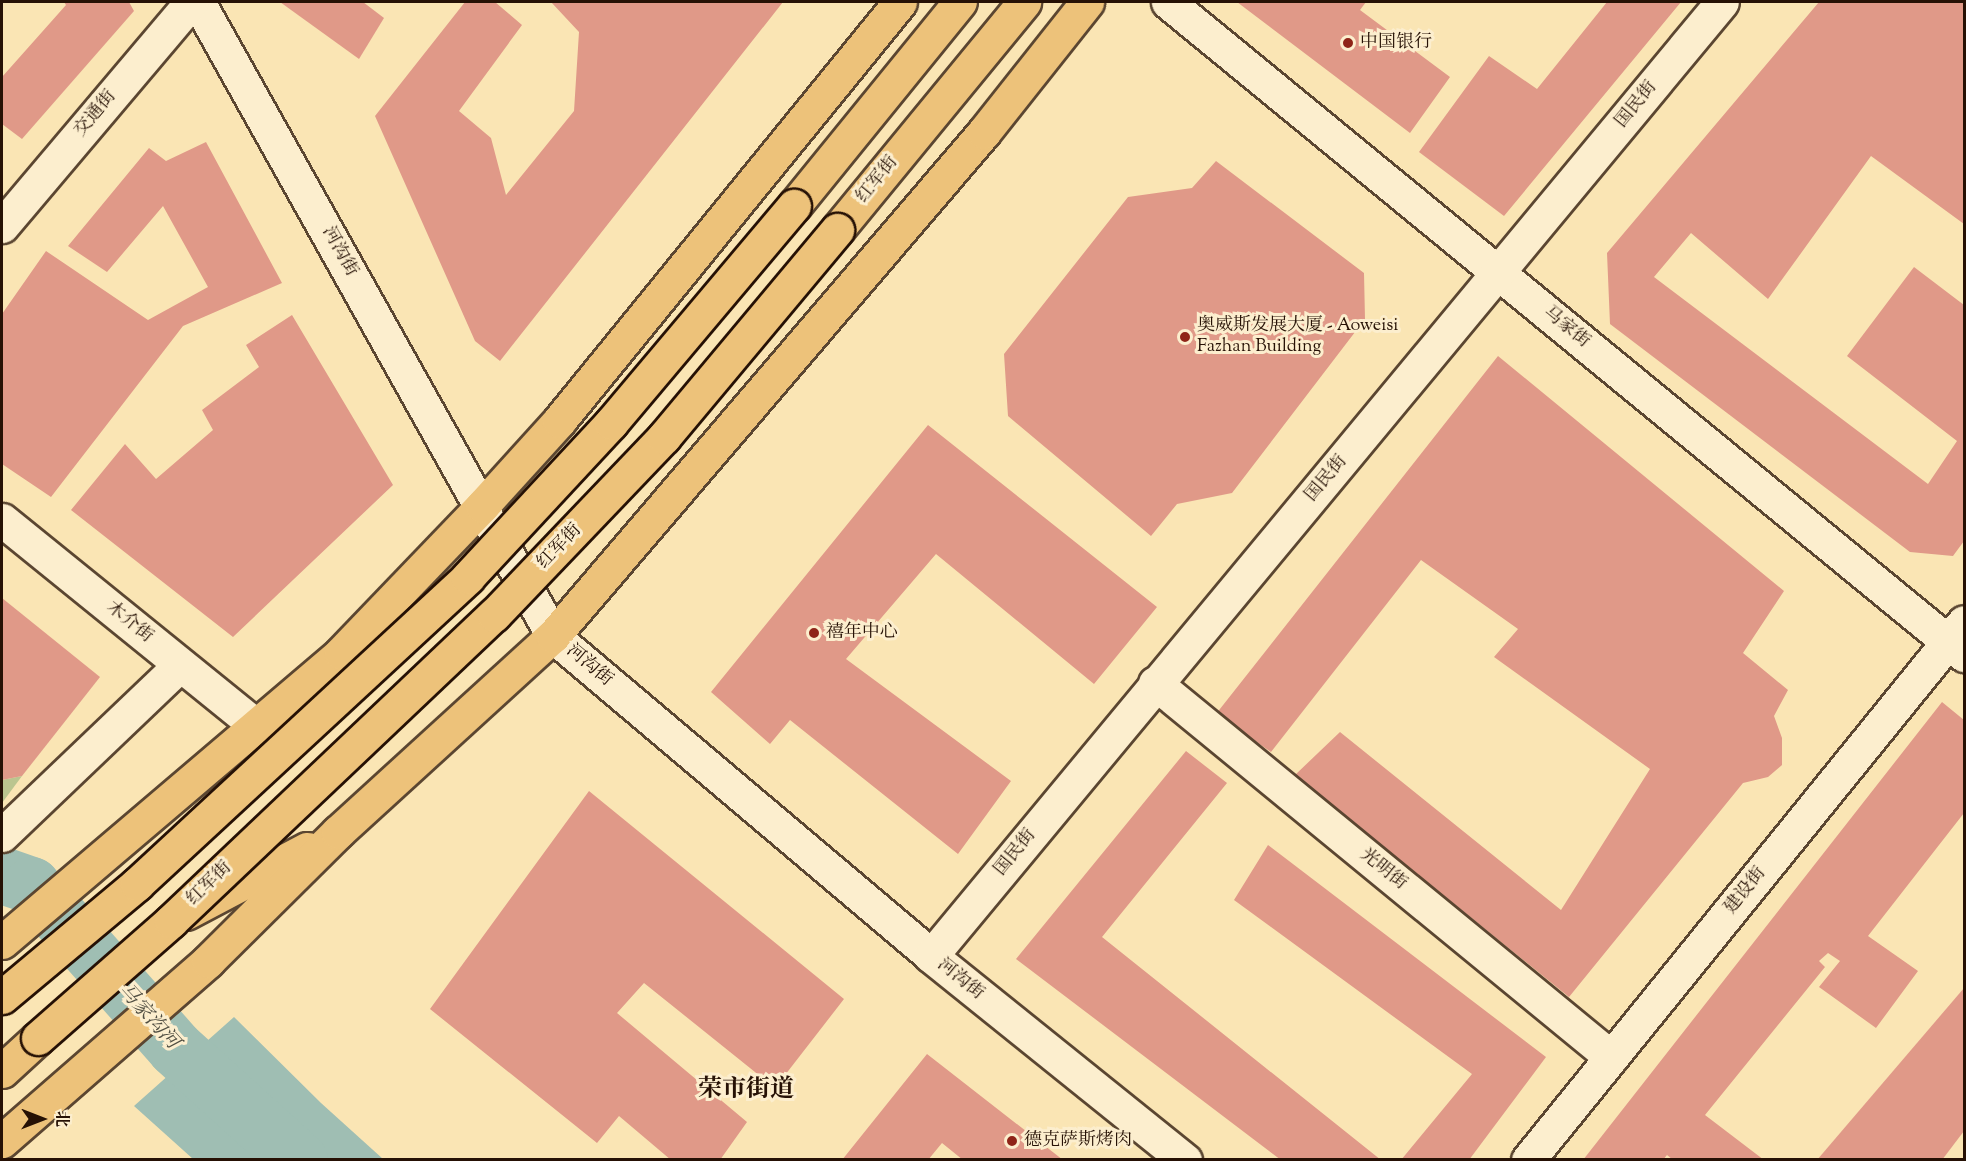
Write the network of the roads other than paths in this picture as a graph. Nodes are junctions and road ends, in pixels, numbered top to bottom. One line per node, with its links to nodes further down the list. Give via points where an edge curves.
1 (191, 2): 11 (street, 交通街)
2 (198, 2): 13 (street, 河沟街)
3 (900, 2): 13 (main road, via 559,421)
4 (960, 2): 22 (main road, bridge, via 611,423 520,523 417,626)
5 (1024, 2): 10 (main road, 红军街)
6 (1087, 2): 9 (main road)
7 (1168, 2): 12 (street, 马家街)
8 (1722, 2): 12 (street, 国民街)
9 (984, 132): 10 (main road); 15 (main road)
10 (894, 161): 23 (main road, 红军街, bridge, via 614,492 494,615)
11 (2, 226)
12 (1499, 273): 16 (street, 马家街); 18 (street, 国民街)
13 (482, 506): 15 (street, 河沟街); 19 (main road, via 340,653)
14 (2, 520): 17 (street, 木介街)
15 (553, 636): 20 (main road); 25 (street, 河沟街)
16 (1959, 640): 27 (street, 建设街)
17 (180, 665): 19 (street, 木介街); 21 (street)
18 (1155, 683): 25 (street, 国民街); 27 (street, 光明街)
19 (256, 726): 22 (main road); 24 (main road)
20 (338, 832): 23 (main road); 29 (main road, via 208,961)
21 (2, 835)
22 (137, 884): 26 (main road, bridge)
23 (171, 921): 28 (main road, 红军街, bridge)
24 (2, 942)
25 (932, 956): 30 (street, 河沟街)
26 (2, 997)
27 (1611, 1057): 31 (street, 建设街)
28 (2, 1071)
29 (2, 1141)
30 (1185, 1160)
31 (1528, 1160)

